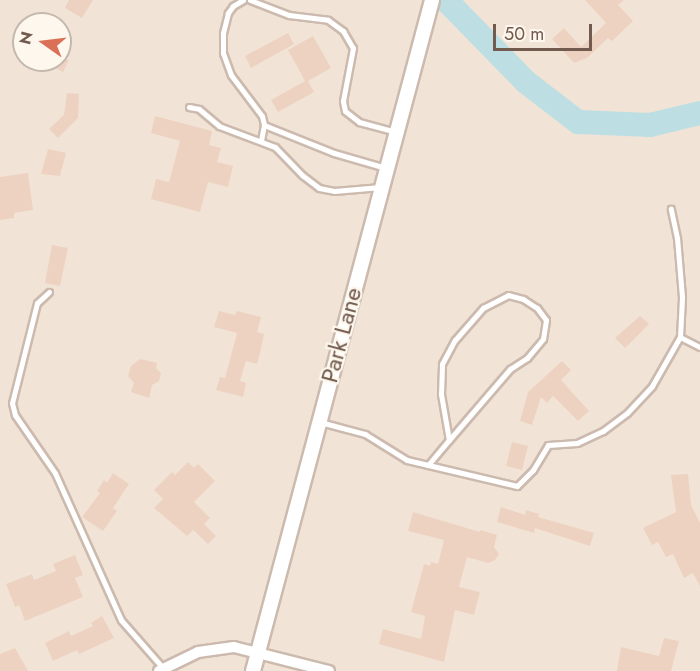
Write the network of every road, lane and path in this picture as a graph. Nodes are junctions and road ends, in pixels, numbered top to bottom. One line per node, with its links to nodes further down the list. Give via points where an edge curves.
1 (243, 0): 5 (lane, via 228,13 223,53 231,75 254,102)
2 (250, 0): 6 (lane, via 289,15 328,20 343,31 353,48 343,101 345,111 359,122)
3 (432, 0): 6 (street, Park Lane)
4 (189, 107): 7 (lane, via 199,109 219,126)
5 (264, 125): 7 (lane); 8 (lane, via 334,153)
6 (397, 132): 8 (street, Park Lane)
7 (261, 140): 9 (lane, via 283,154 319,188 334,191)
8 (386, 168): 9 (street, Park Lane)
9 (381, 187): 14 (street, Park Lane)
10 (671, 209): 12 (lane, via 682,297)
11 (49, 292): 18 (lane, via 37,303 12,403 15,415 55,473 121,620)
12 (680, 338): 13 (lane); 16 (lane, via 652,386 627,413 603,431 577,443 548,445 533,470 517,486)
13 (700, 347)
14 (319, 421): 16 (lane, via 365,434 407,460); 17 (street, Park Lane)
15 (449, 440): 15 (lane, via 441,394 442,364 455,340 483,308 508,295 523,299 546,320 543,339 527,358 510,369); 16 (lane)
16 (428, 465)
17 (258, 652): 18 (street, via 214,648); 19 (street, Park Lane); 20 (street)
18 (161, 669)
19 (253, 671)
20 (329, 671)

